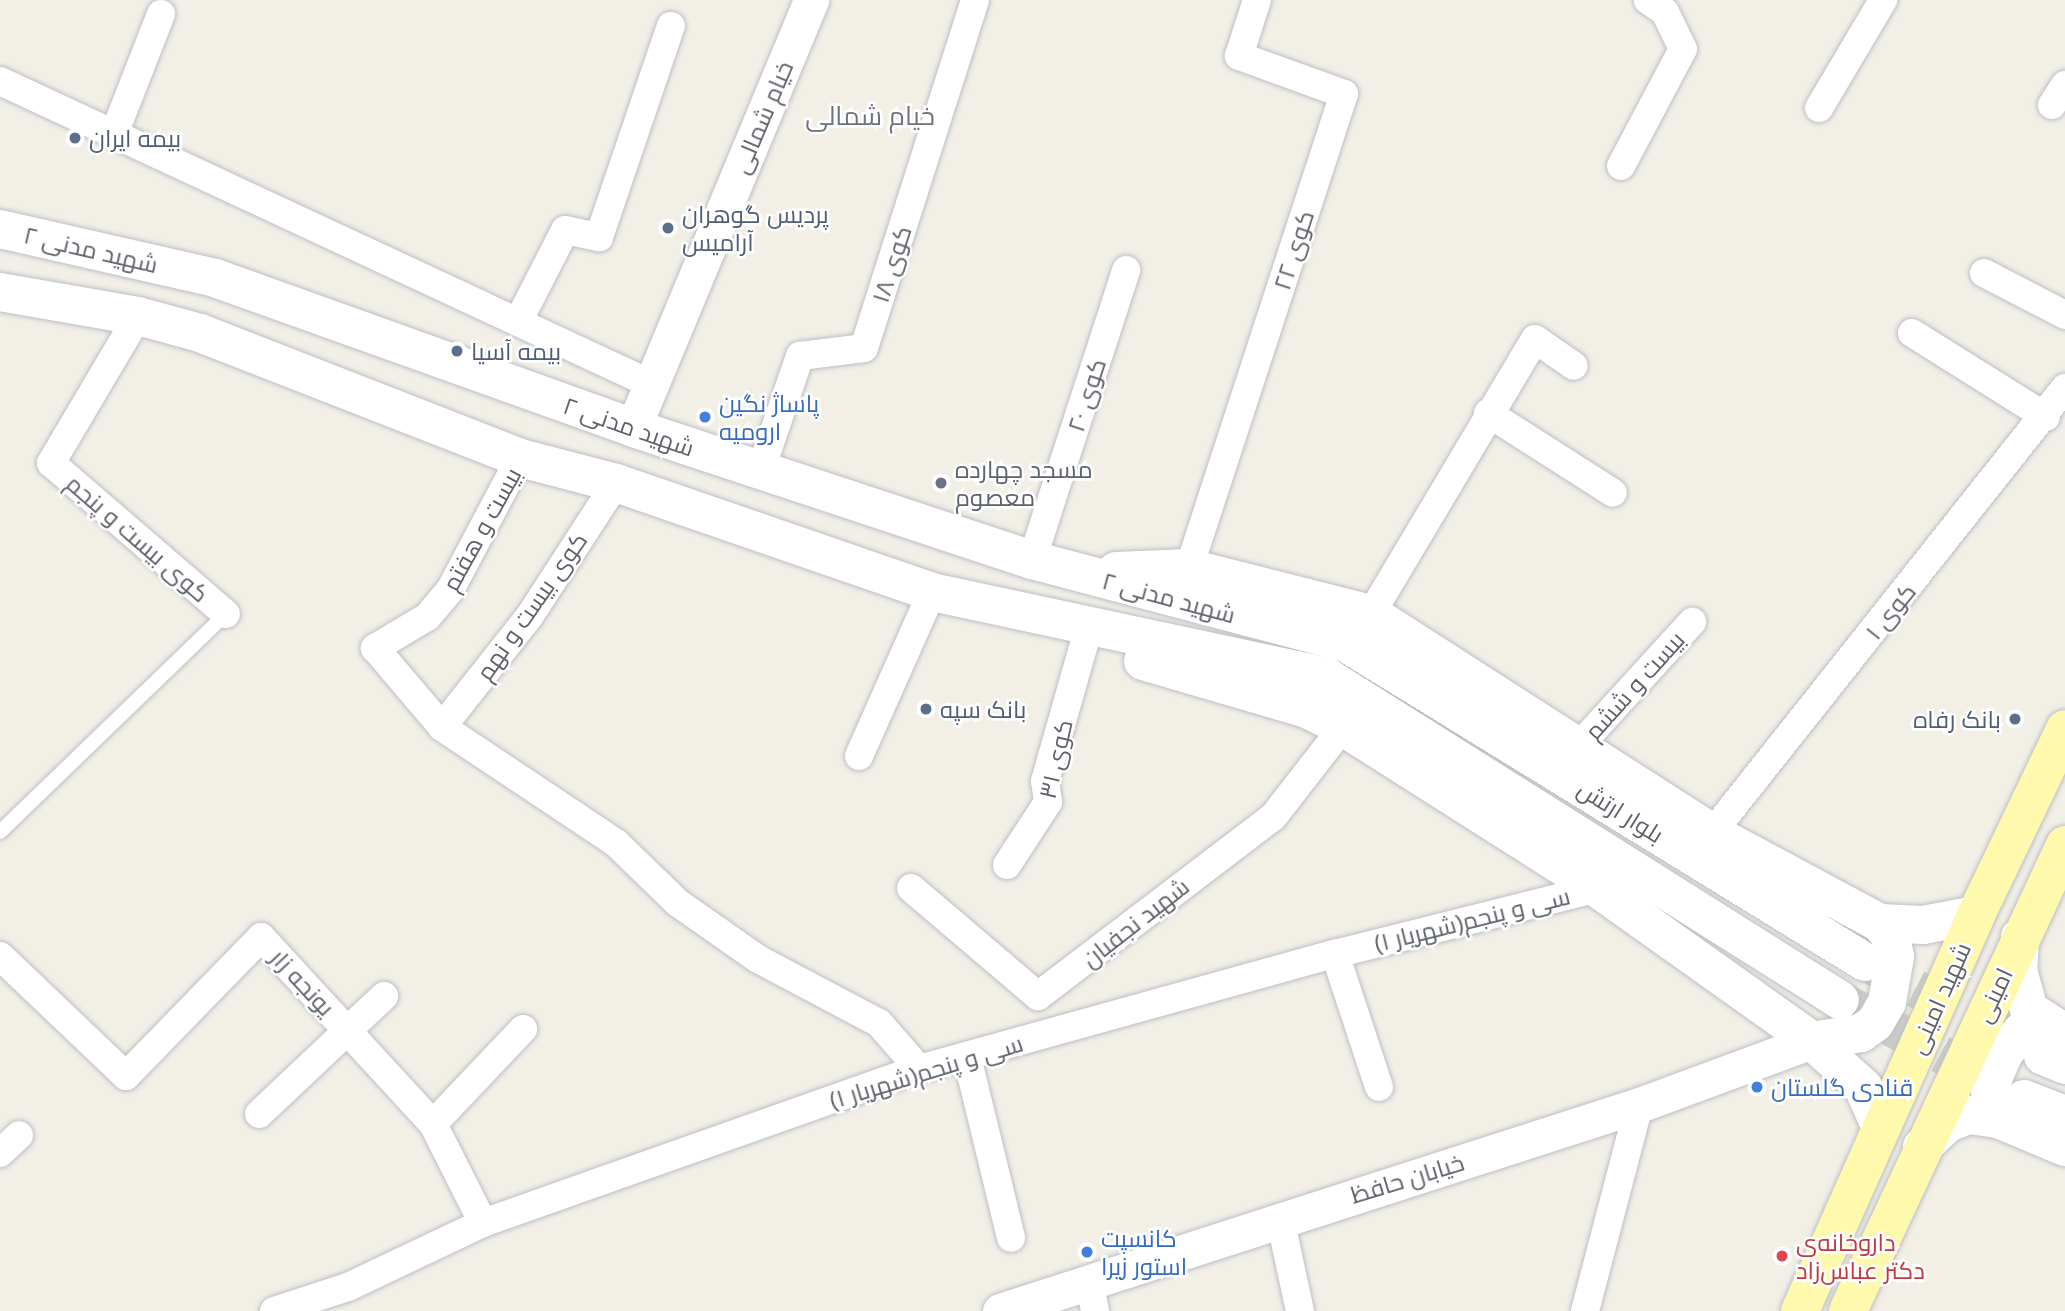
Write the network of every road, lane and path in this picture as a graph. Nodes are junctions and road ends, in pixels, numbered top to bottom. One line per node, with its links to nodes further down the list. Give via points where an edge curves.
1 (811, 0): 21 (street, خیام شمالی)
2 (975, 0): 27 (street, کوی ۱۸, via 864,348 800,356)
3 (1257, 0): 31 (street, کوی ۲۲, via 1239,56 1344,94)
4 (1648, 0): 11 (street, via 1665,12 1683,49)
5 (1883, 0): 9 (street)
6 (161, 13): 10 (street)
7 (671, 26): 18 (street, via 598,237 565,230)
8 (0, 81): 10 (street)
9 (1819, 108)
10 (114, 134): 18 (street)
11 (1621, 166)
12 (0, 229): 25 (main road, شهید مدنی ۲, via 215,278)
13 (1126, 270): 30 (street, کوی ۲۰)
14 (1984, 272): 16 (street)
15 (0, 292): 17 (main road, شهید مدنی ۲)
16 (2065, 315)
17 (138, 316): 26 (main road, شهید مدنی ۲, via 200,333); 34 (street, کوی بیست و پنجم, via 51,463)
18 (518, 322): 21 (street)
19 (1912, 333): 24 (street)
20 (1574, 366): 23 (street, via 1535,339)
21 (651, 384): 25 (street, خیام شمالی)
22 (2065, 388): 24 (street, کوی ۱)
23 (1488, 413): 29 (street); 35 (street)
24 (2046, 417): 45 (street, کوی ۱)
25 (633, 428): 27 (main road, شهید مدنی ۲)
26 (520, 458): 28 (main road, شهید مدنی ۲); 40 (street, بیست و هفتم, via 450,590 426,617 375,648)
27 (760, 472): 30 (main road, شهید مدنی ۲)
28 (616, 483): 33 (main road, شهید مدنی ۲); 40 (street, کوی بیست و نهم, via 529,617)
29 (1613, 493)
30 (1032, 560): 32 (main road, شهید مدنی ۲)
31 (1189, 568): 32 (main road); 35 (main road)
32 (1076, 573): 38 (main road, شهید مدنی ۲, via 1346,643)
33 (932, 592): 37 (main road, شهید مدنی ۲); 43 (street)
34 (226, 614): 44 (lane)
35 (1371, 614): 42 (main road)
36 (1692, 622): 42 (street, بیست و ششم)
37 (1073, 633): 39 (main road, شهید مدنی ۲, via 1327,677); 47 (street, کوی ۳۱, via 1045,782 1048,802)
38 (1378, 661): 55 (main road, بلوار ارتش)
39 (1350, 711): 48 (street, شهید نجفیان, via 1273,817 1038,996); 49 (main road); 57 (main road, بلوار ارتش)
40 (442, 727): 63 (street, via 616,843 678,903 758,959 879,1023)
41 (2065, 729): 50 (main road)
42 (1577, 748): 45 (main road)
43 (859, 756)
44 (0, 832)
45 (1712, 832): 51 (main road)
46 (2065, 845): 52 (main road, امینی)
47 (1007, 865)
48 (911, 888)
49 (1597, 888): 53 (street, سی و پنجم(شهریار ۱)); 60 (main road)
50 (1976, 915): 51 (main road, via 1923,925); 70 (main road, شهید امینی)
51 (1880, 923): 60 (main road, via 1891,937 1895,957 1887,1002 1875,1024 1843,1038)
52 (2020, 937): 61 (main road, via 2021,988 2029,1010); 71 (main road, امینی)
53 (1335, 954): 62 (street, سی و پنجم(شهریار ۱)); 64 (street)
54 (0, 956): 59 (street, یونجه زار, via 126,1076 261,937)
55 (1865, 961)
56 (384, 996): 59 (street)
57 (1840, 1000)
58 (523, 1028): 69 (street)
59 (349, 1033): 67 (street); 69 (street, یونجه زار)
60 (1812, 1041): 65 (street, خیابان حافظ); 70 (main road, via 1863,1087)
61 (2057, 1045): 66 (main road, via 2021,1032 2004,1053 1990,1086 1990,1105)
62 (967, 1057): 63 (street, سی و پنجم(شهریار ۱)); 75 (street)
63 (919, 1069): 74 (street, سی و پنجم(شهریار ۱))
64 (1379, 1087)
65 (1639, 1105): 73 (street, خیابان حافظ); 81 (street)
66 (2011, 1109): 68 (main road); 71 (main road, via 1959,1118); 72 (main road)
67 (259, 1114)
68 (2065, 1115)
69 (433, 1124): 74 (street, یونجه زار)
70 (1881, 1128): 82 (main road, شهید امینی)
71 (1922, 1147): 83 (main road)
72 (2065, 1147)
73 (1280, 1218): 76 (street, خیابان حافظ); 80 (street)
74 (483, 1223): 77 (street, سی و پنجم(شهریار ۱))
75 (1011, 1238)
76 (1092, 1296): 79 (street, خیابان حافظ)
77 (352, 1299): 78 (street, سی و پنجم(شهریار ۱))
78 (274, 1311)
79 (1000, 1311)
80 (1300, 1311)
81 (1585, 1311)
82 (1800, 1311)
83 (1848, 1311)

